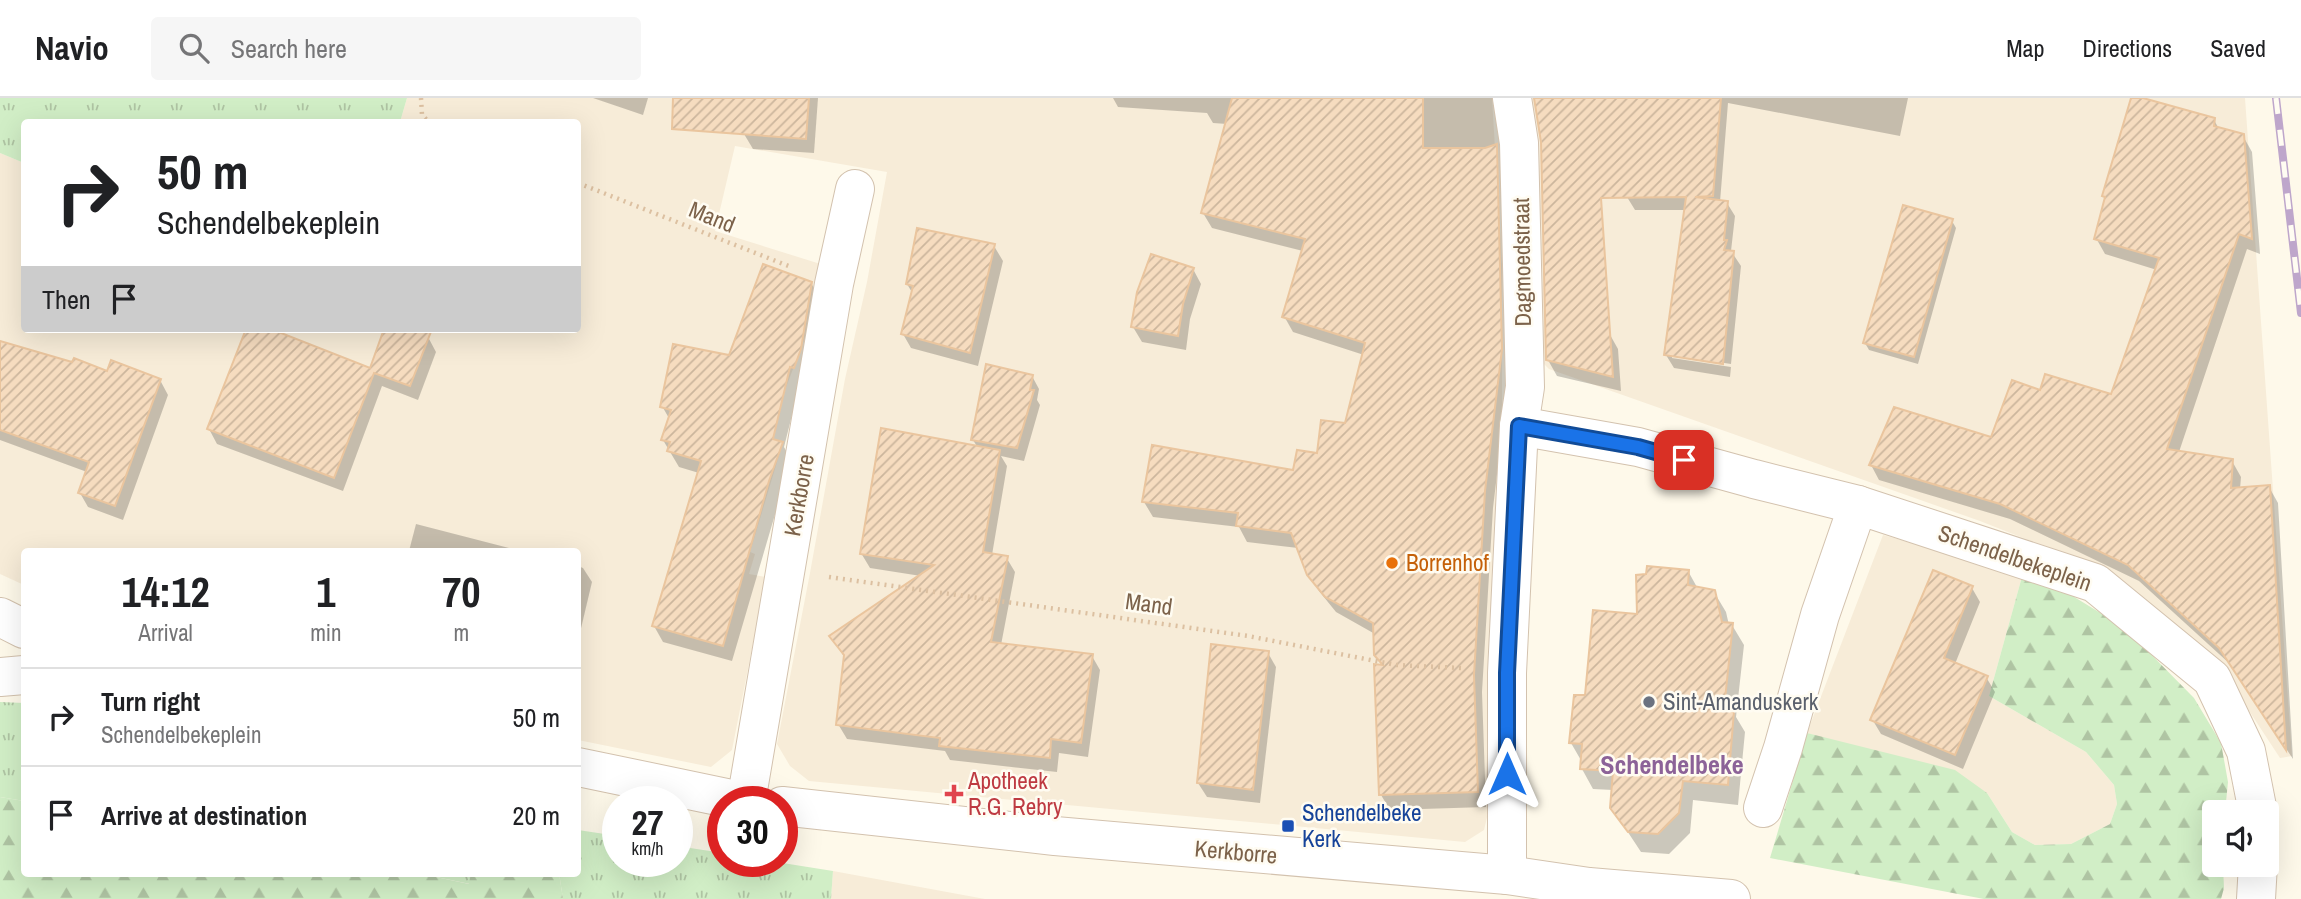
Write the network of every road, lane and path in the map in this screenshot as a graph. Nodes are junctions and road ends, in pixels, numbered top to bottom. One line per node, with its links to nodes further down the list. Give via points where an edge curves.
1 (421, 98): 3 (path)
2 (1512, 98): 7 (street, Dagmoedstraat, via 1519,143 1525,387)
3 (426, 119)
4 (581, 184): 6 (path, Mand)
5 (855, 189): 6 (street, Kerkborre)
6 (834, 284): 9 (street, Kerkborre)
7 (1519, 426): 8 (street, Schendelbekeplein, via 1638,447); 14 (street)
8 (1858, 505): 20 (street, Schendelbekeplein, via 2095,583 2211,679 2246,751); 22 (street)
9 (786, 571): 14 (path, Mand, via 1248,636 1396,665); 18 (street, Kerkborre)
10 (0, 617): 11 (street)
11 (21, 628)
12 (0, 649): 13 (street)
13 (21, 652)
14 (1507, 673): 23 (street)
15 (21, 676): 16 (street)
16 (0, 677)
17 (581, 768): 19 (street, Kerkborre)
18 (749, 786)
19 (707, 794)
20 (2256, 800)
21 (798, 808): 23 (street, Kerkborre, via 1055,836)
22 (1763, 808)
23 (1507, 875): 25 (street, Kerkborre)
24 (2257, 877): 27 (street)
25 (1591, 893): 26 (street, Kerkborre)
26 (1731, 899)
27 (2256, 899)

